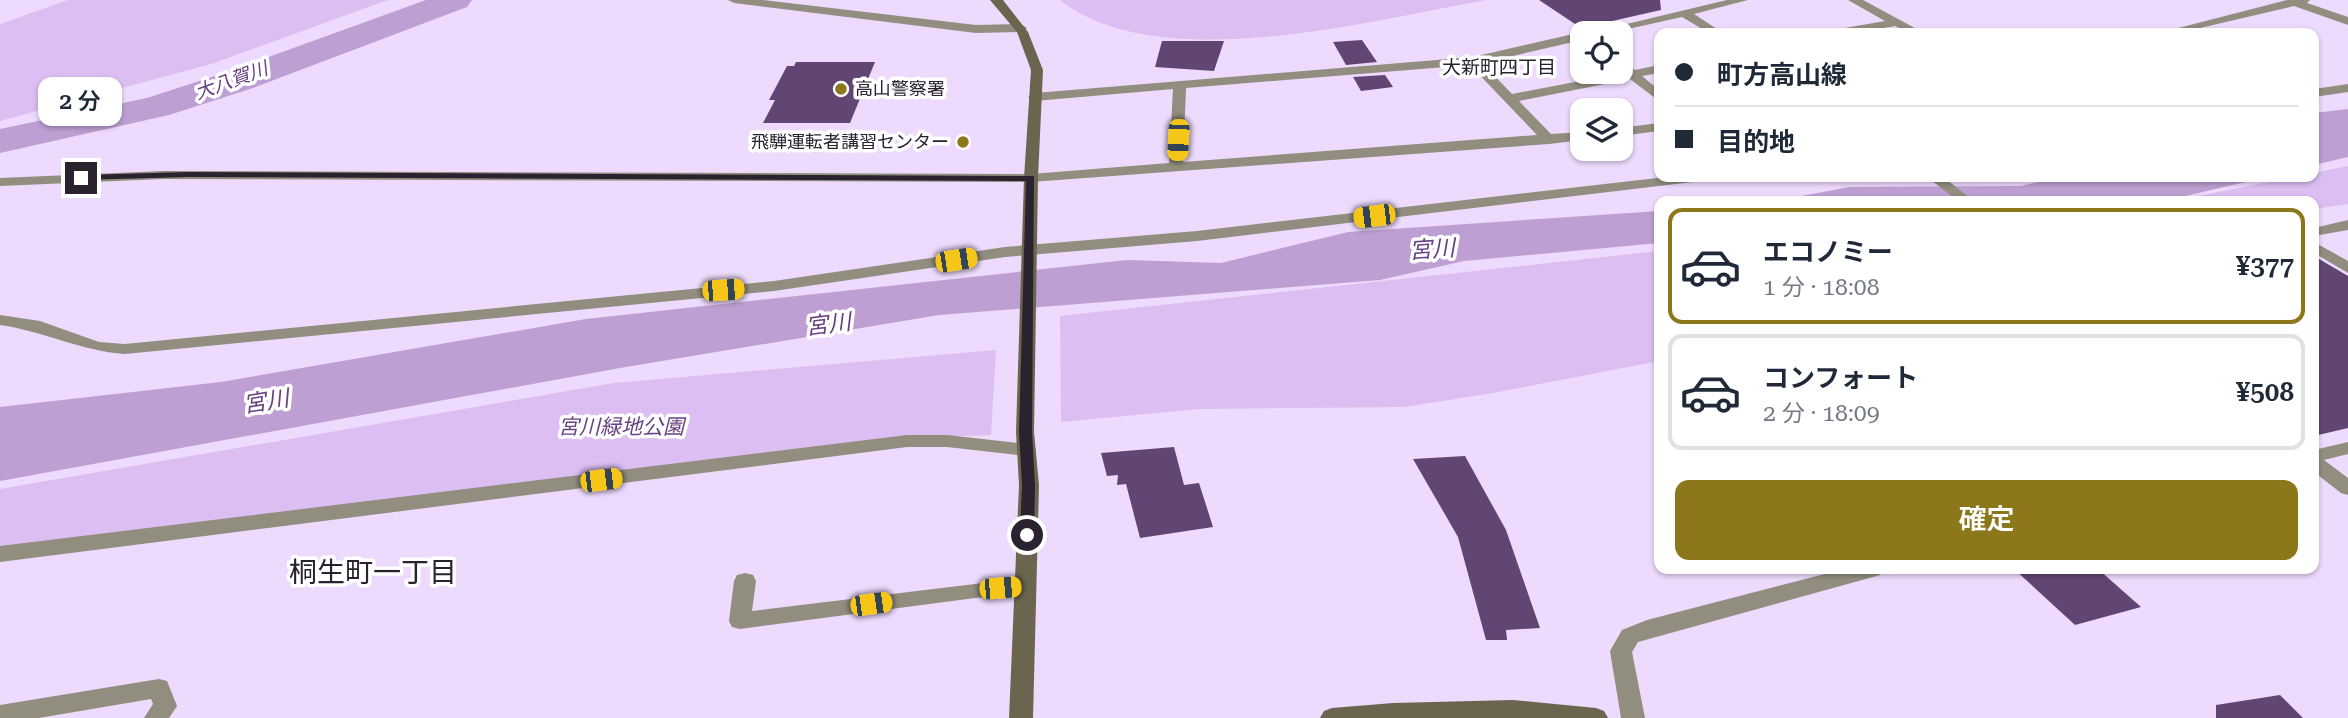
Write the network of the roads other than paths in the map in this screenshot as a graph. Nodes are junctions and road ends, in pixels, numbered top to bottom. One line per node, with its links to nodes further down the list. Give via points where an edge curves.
1 (734, 0): 10 (street, via 976,29)
2 (996, 0): 10 (main road)
3 (1742, 0): 6 (street)
4 (1854, 0): 8 (street)
5 (2296, 1): 7 (street); 14 (street)
6 (1684, 13): 9 (street); 11 (street)
7 (2348, 21)
8 (1897, 22): 12 (street); 13 (street)
9 (1633, 24)
10 (1021, 28): 24 (main road, via 1034,55)
11 (1709, 28)
12 (1865, 28)
13 (1908, 28)
14 (2185, 28)
15 (1570, 39): 16 (street)
16 (1473, 61): 20 (street); 25 (street)
17 (1654, 70): 18 (street)
18 (1633, 74): 23 (street)
19 (1583, 84): 25 (street)
20 (1180, 86): 24 (street); 30 (street)
21 (2348, 88): 22 (street)
22 (2319, 92)
23 (1654, 93)
24 (1035, 97): 31 (main road)
25 (1509, 99): 29 (street)
26 (1654, 128): 27 (street)
27 (1633, 130)
28 (1570, 137): 29 (street)
29 (1549, 140): 30 (street)
30 (1177, 167): 31 (street)
31 (1031, 178): 32 (street, via 163,175); 39 (main road)
32 (0, 182)
33 (1658, 182): 39 (street)
34 (1941, 182): 35 (street)
35 (1960, 196)
36 (2348, 225): 37 (street)
37 (2319, 231)
38 (2319, 250): 40 (street)
39 (1031, 253): 41 (street, via 774,286 125,349 97,347 34,325); 42 (main road)
40 (2348, 268)
41 (0, 320)
42 (1026, 441): 47 (street, via 907,441); 50 (main road)
43 (2348, 447): 44 (street)
44 (2319, 455)
45 (2319, 466): 46 (street)
46 (2348, 488)
47 (0, 554)
48 (1854, 574): 56 (street, via 1630,636 1621,651)
49 (745, 581): 50 (street, via 740,621)
50 (1025, 586): 53 (main road)
51 (0, 715): 52 (street, via 159,688 165,706)
52 (156, 718)
53 (1021, 718)
54 (1332, 718): 55 (main road, via 1513,710)
55 (1596, 718)
56 (1633, 718)

